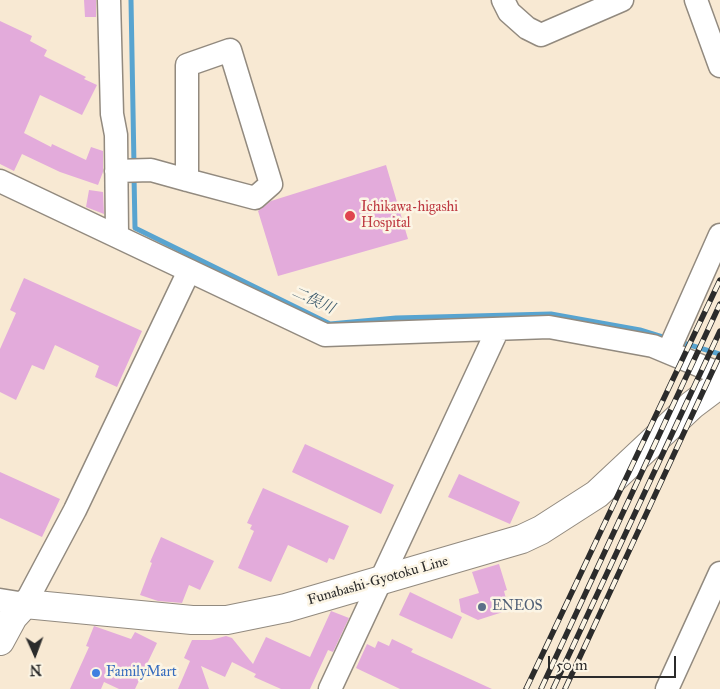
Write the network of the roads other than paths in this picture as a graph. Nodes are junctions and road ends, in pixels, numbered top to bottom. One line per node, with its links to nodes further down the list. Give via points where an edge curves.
1 (109, 0): 6 (street)
2 (503, 0): 3 (street, via 509,12 541,35)
3 (622, 0)
4 (696, 0): 5 (street)
5 (720, 66)
6 (116, 171): 7 (street, via 151,170); 9 (street)
7 (187, 180): 7 (street, via 255,198 271,184 230,50 187,65)
8 (0, 181): 9 (street)
9 (116, 235): 11 (street)
10 (720, 235): 13 (street)
11 (189, 271): 12 (street, via 325,335); 18 (street, via 75,510)
12 (498, 329): 13 (street, via 549,328 654,346); 17 (street)
13 (668, 352): 14 (street)
14 (720, 374)
15 (720, 384): 17 (main road, Funabashi-Gyotoku Line, via 692,405 597,494 541,530 503,546)
16 (720, 574): 21 (street)
17 (379, 581): 18 (main road, Funabashi-Gyotoku Line, via 286,608 227,620 192,620); 20 (street)
18 (13, 602): 19 (main road, via 14,617)
19 (0, 641)
20 (330, 689)
21 (666, 689)

